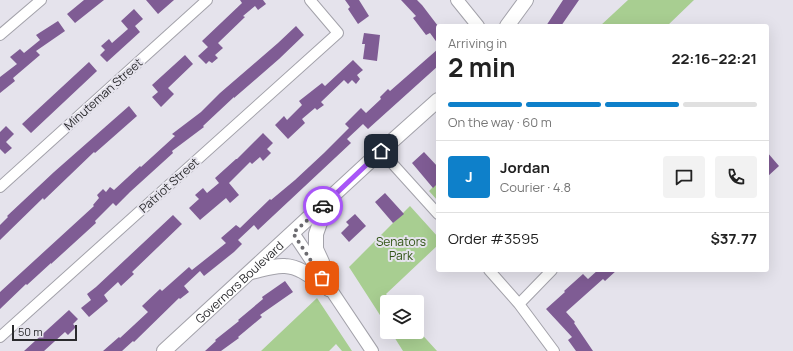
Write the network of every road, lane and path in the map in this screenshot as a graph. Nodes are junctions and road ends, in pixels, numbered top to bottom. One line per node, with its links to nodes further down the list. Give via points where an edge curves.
1 (41, 0): 8 (street)
2 (207, 0): 11 (street, Minuteman Street)
3 (310, 0): 20 (street, Patriot Street, via 338,33)
4 (457, 0): 6 (street)
5 (526, 0): 7 (main road)
6 (476, 24)
7 (508, 24)
8 (0, 35)
9 (436, 102): 10 (main road, Governors Boulevard)
10 (381, 151): 12 (main road, Governors Boulevard); 13 (street)
11 (0, 187)
12 (328, 201): 14 (main road, Governors Boulevard); 18 (main road, via 316,234 316,249)
13 (436, 212)
14 (293, 233): 15 (main road, Governors Boulevard); 18 (street)
15 (250, 272): 18 (main road, via 284,265 294,267); 21 (main road, Governors Boulevard)
16 (491, 272): 19 (street)
17 (550, 272): 19 (street)
18 (329, 289): 22 (street)
19 (519, 304): 23 (street)
20 (0, 337)
21 (164, 351)
22 (372, 351)
23 (554, 351)

